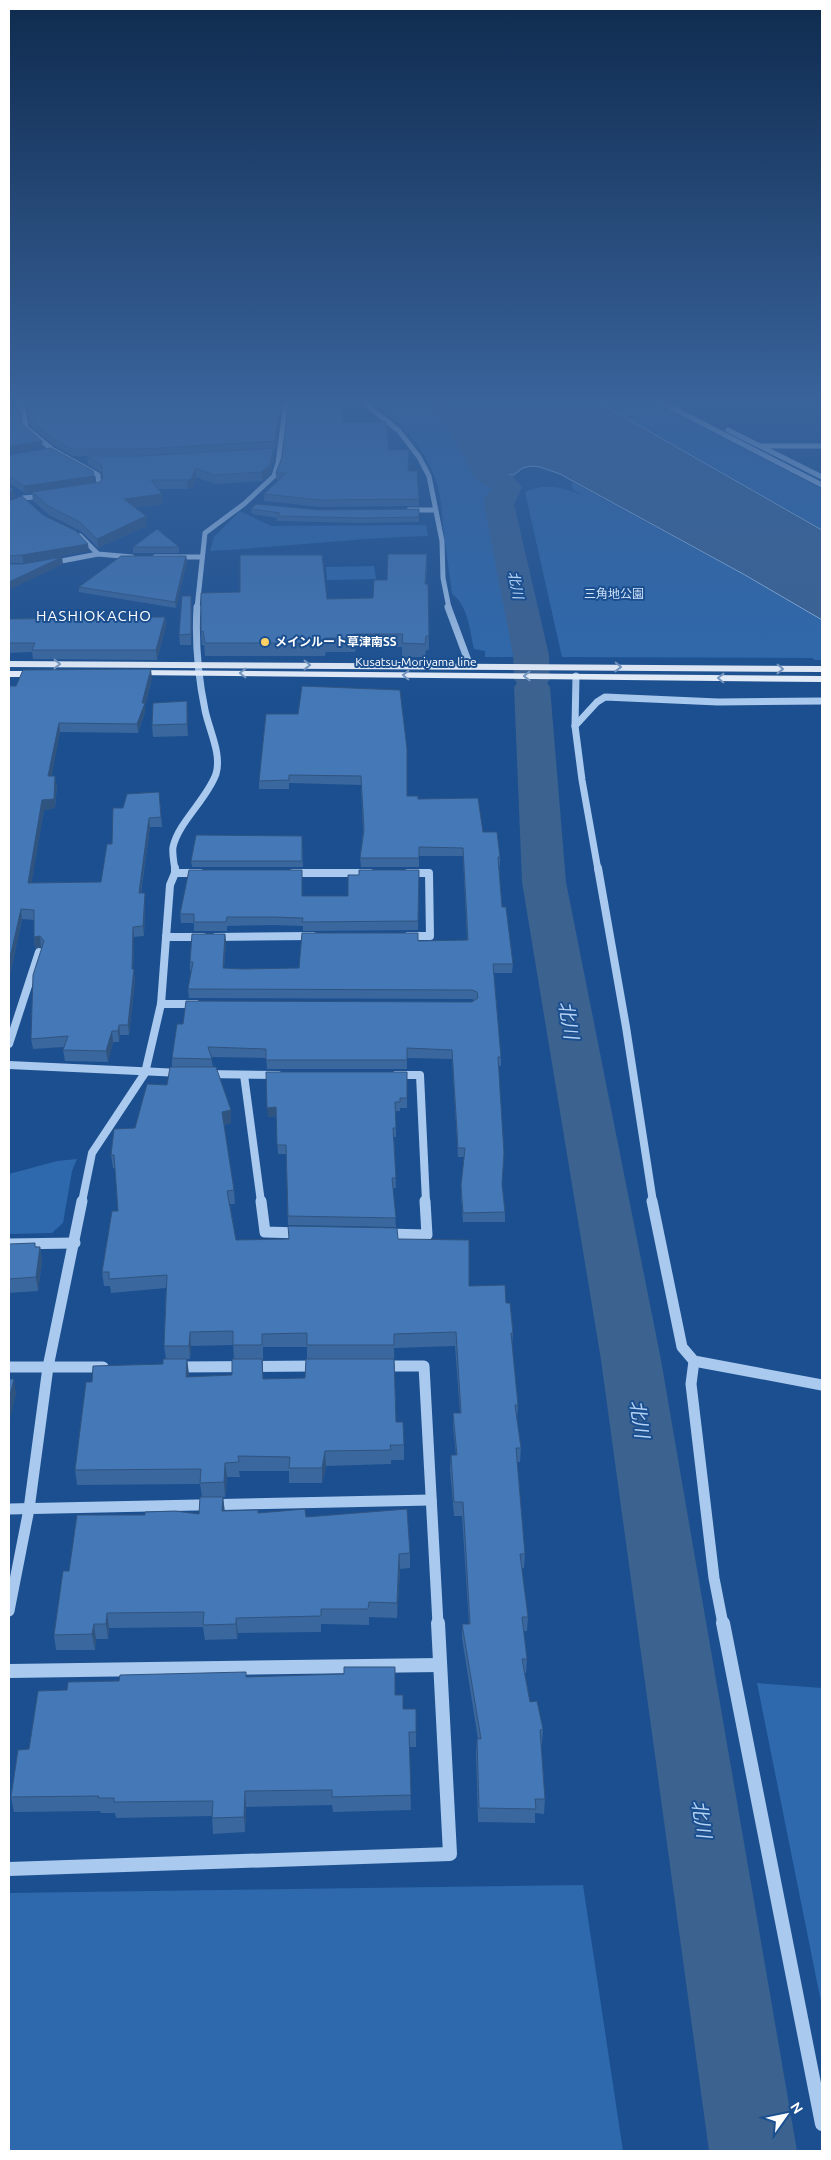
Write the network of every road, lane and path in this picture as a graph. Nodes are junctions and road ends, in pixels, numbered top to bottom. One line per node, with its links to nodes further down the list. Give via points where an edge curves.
1 (435, 503): 5 (street)
2 (244, 504): 3 (street); 10 (street, via 205,533)
3 (253, 505)
4 (407, 510): 5 (street)
5 (436, 510): 13 (street, via 442,541 446,601)
6 (73, 532): 7 (street)
7 (98, 554): 8 (street); 11 (street)
8 (136, 557)
9 (151, 557): 10 (street)
10 (202, 557): 14 (street, via 198,587)
11 (46, 563)
12 (9, 664): 14 (main road, Kusatsu-Moriyama line, one-way to 14)
13 (470, 666): 15 (main road, Kusatsu-Moriyama line, one-way to 15); 16 (main road, Kusatsu-Moriyama line)
14 (198, 669): 16 (main road, Kusatsu-Moriyama line); 17 (main road, Kusatsu-Moriyama line); 22 (street, via 217,754 216,773 200,804 183,826 174,847)
15 (822, 669)
16 (454, 670): 18 (main road, Kusatsu-Moriyama line, one-way to 16)
17 (9, 674)
18 (576, 676): 19 (main road, Kusatsu-Moriyama line, one-way to 18); 21 (street)
19 (822, 678)
20 (822, 701): 21 (street, via 605,698 597,702)
21 (575, 726): 43 (street, via 626,1027 647,1174 682,1347)
22 (175, 873): 23 (street); 29 (street, via 170,885)
23 (204, 873)
24 (282, 873): 25 (street)
25 (380, 873)
26 (400, 873): 28 (street, via 429,873 430,936)
27 (323, 936): 29 (street)
28 (401, 936)
29 (166, 937): 31 (street)
30 (39, 952): 33 (street)
31 (161, 1004): 32 (street); 35 (street)
32 (210, 1004)
33 (9, 1044)
34 (9, 1065): 35 (street)
35 (145, 1073): 36 (street); 41 (street, via 92,1153)
36 (244, 1075): 37 (street); 39 (street, via 265,1232)
37 (293, 1075)
38 (390, 1075): 40 (street, via 420,1075 427,1235)
39 (313, 1233)
40 (380, 1234)
41 (75, 1243): 42 (street); 48 (street)
42 (9, 1244)
43 (694, 1361): 50 (street); 58 (street, via 692,1384 714,1578)
44 (167, 1366): 45 (street)
45 (325, 1366)
46 (374, 1366): 51 (street, via 424,1366)
47 (9, 1367): 48 (street)
48 (48, 1367): 49 (street); 53 (street)
49 (117, 1367)
50 (822, 1385)
51 (431, 1500): 53 (street); 55 (street)
52 (9, 1509): 53 (street)
53 (29, 1509): 54 (street)
54 (9, 1611)
55 (439, 1665): 56 (street); 57 (street, via 450,1854)
56 (9, 1671)
57 (9, 1869)
58 (822, 2124)

